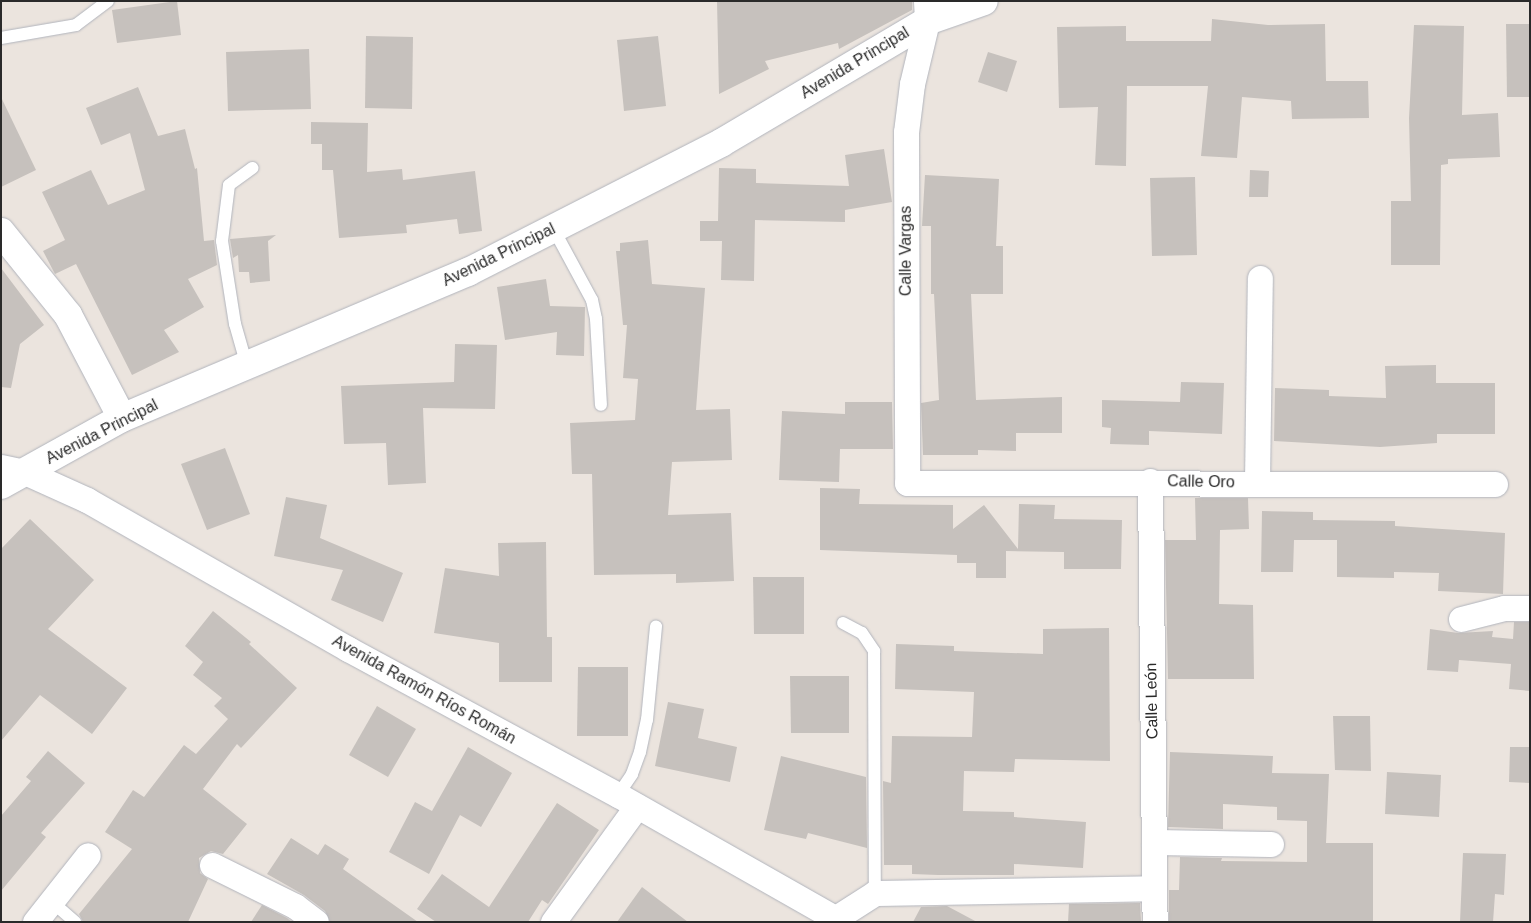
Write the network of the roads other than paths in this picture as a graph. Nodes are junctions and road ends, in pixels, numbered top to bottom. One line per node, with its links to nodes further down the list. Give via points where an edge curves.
1 (108, 1): 4 (lane, via 76,25)
2 (984, 1): 3 (street, Avenida Principal)
3 (927, 11): 6 (street, Avenida Principal, via 721,142); 15 (street, Calle Vargas, via 906,132)
4 (1, 38)
5 (252, 168): 9 (lane, via 229,186 222,241 235,324)
6 (553, 228): 9 (street, Avenida Principal, via 468,272); 10 (lane, via 592,300)
7 (1, 232): 11 (street, via 68,315)
8 (1260, 278): 14 (street)
9 (247, 366): 11 (street, Avenida Principal)
10 (601, 405)
11 (122, 418): 12 (street, Avenida Principal)
12 (13, 469): 17 (street, Avenida Principal); 22 (street, Avenida Ramón Ríos Román, via 87,500 348,649)
13 (1150, 481): 14 (street, Calle Oro); 15 (street, Calle Oro); 23 (street, Calle León)
14 (1257, 482): 16 (street, Calle Oro)
15 (907, 483)
16 (1495, 484)
17 (1, 485)
18 (1530, 608): 19 (street, via 1504,608)
19 (1460, 619)
20 (843, 623): 28 (lane, via 862,633 874,651)
21 (656, 626): 22 (lane, via 647,720)
22 (627, 800): 30 (street, Avenida Ramón Ríos Román); 34 (street)
23 (1154, 842): 24 (street); 27 (street, Calle León)
24 (1271, 844)
25 (88, 855): 29 (street)
26 (212, 865): 33 (street, via 295,906)
27 (1154, 888): 28 (street); 35 (street, Calle León)
28 (875, 893): 30 (street)
29 (51, 901): 31 (street); 32 (lane)
30 (839, 920)
31 (35, 922)
32 (75, 922)
33 (316, 922)
34 (553, 922)
35 (1155, 922)

